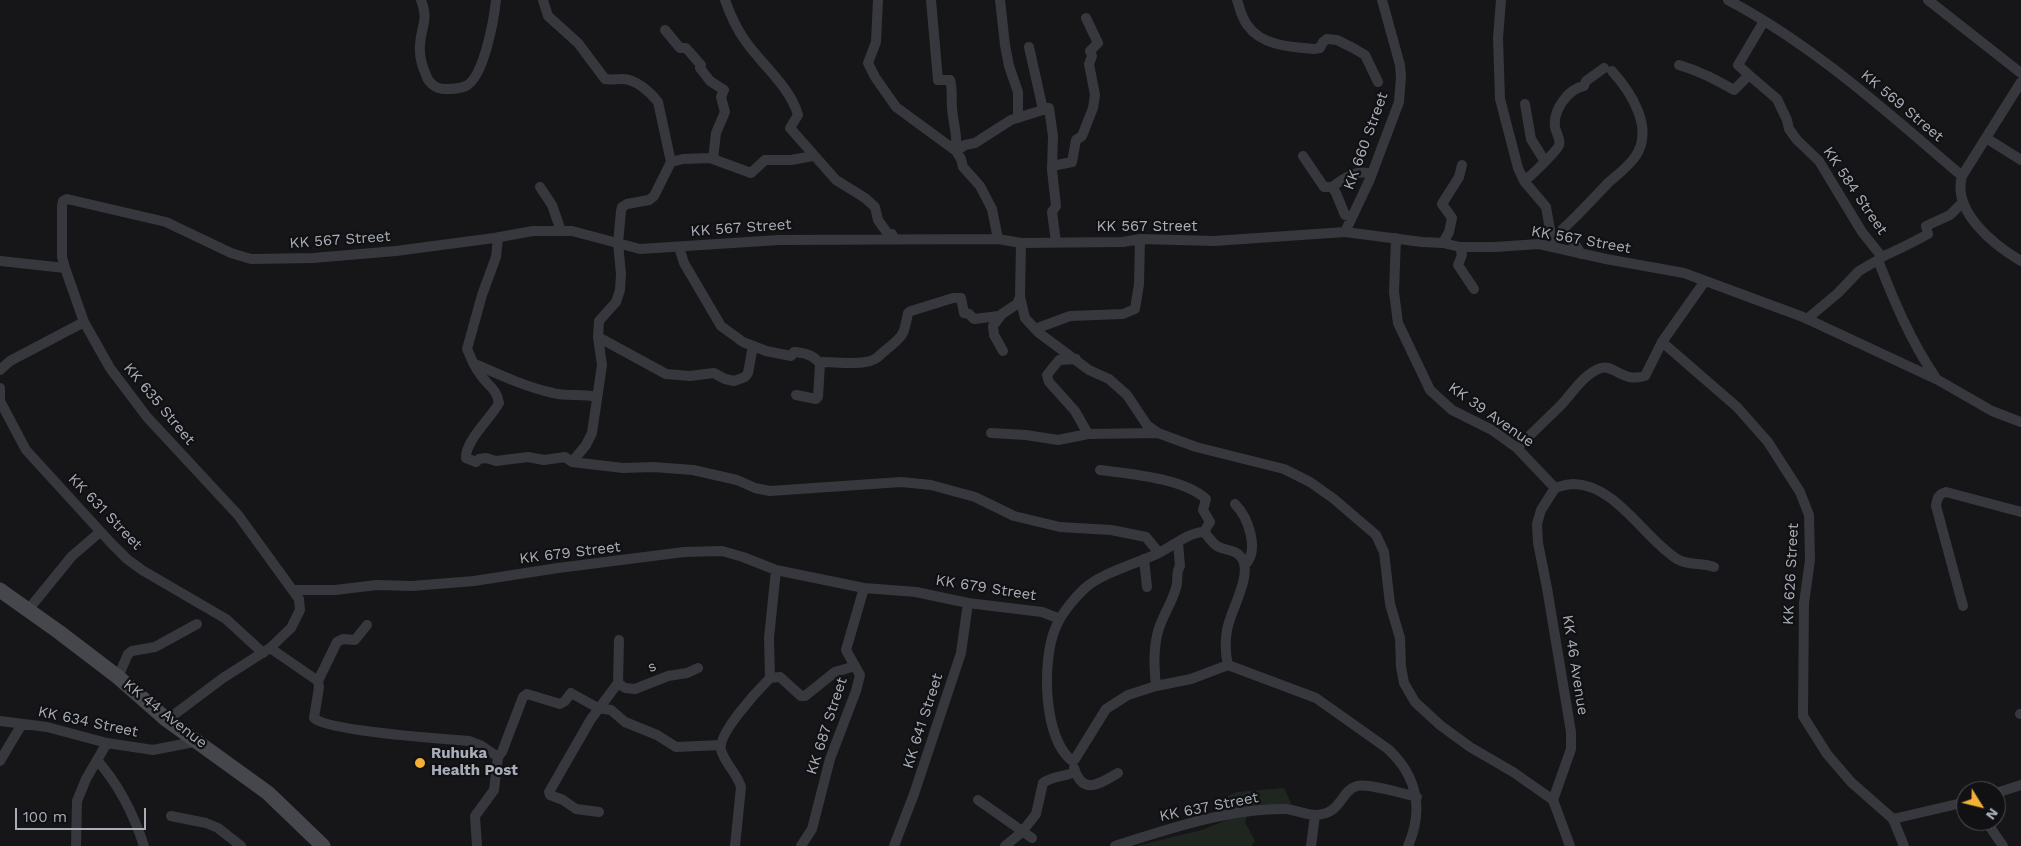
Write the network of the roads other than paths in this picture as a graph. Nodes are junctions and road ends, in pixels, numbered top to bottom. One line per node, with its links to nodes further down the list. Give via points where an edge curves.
1 (421, 0): 2 (street, via 426,22 420,57 426,78 445,90 466,86 471,81 489,43)
2 (496, 0)
3 (543, 0): 32 (street, via 548,16 578,43 605,79 629,80 655,98)
4 (725, 0): 27 (street, via 744,40 796,107 798,115 790,128)
5 (878, 0): 26 (street, via 876,42 868,64 896,107)
6 (931, 0): 26 (street, via 938,80 950,80)
7 (1000, 0): 24 (street, via 1009,66 1018,92)
8 (1237, 0): 20 (street, via 1248,26 1259,37 1314,49 1320,48 1327,39 1337,40 1365,56)
9 (1382, 0): 35 (street, KK 660 Street, via 1401,77 1399,102)
10 (1501, 0): 37 (street, via 1498,38 1500,99)
11 (1728, 0): 14 (street, KK 569 Street)
12 (1928, 0): 18 (street)
13 (1086, 18): 34 (street, via 1098,43 1090,51 1089,64 1095,96 1093,108 1082,136 1076,140 1072,162)
14 (1764, 21): 19 (street, via 1738,65); 36 (street, KK 569 Street, via 1841,75)
15 (665, 30): 29 (street, via 680,48 686,48 699,60 700,68 710,80 724,90 722,98 726,112 716,133)
16 (1029, 47): 23 (street, via 1042,105)
17 (1679, 65): 19 (street, via 1734,90)
18 (2021, 73)
19 (1749, 75): 58 (street, KK 584 Street, via 1777,99 1789,129 1820,161)
20 (1378, 82)
21 (2021, 82): 25 (street)
22 (1525, 104): 30 (street, via 1531,139)
23 (1049, 108): 24 (street); 34 (street, via 1053,136)
24 (1018, 118): 26 (street)
25 (1986, 138): 31 (street); 36 (street)
26 (956, 151): 47 (street, via 992,209)
27 (814, 156): 29 (street, via 765,160 752,173); 46 (street, via 836,180 875,207 878,220)
28 (1303, 156): 39 (street, via 1324,187)
29 (713, 159): 32 (street)
30 (1544, 160): 37 (street); 56 (street, via 1558,148 1555,124 1562,102 1571,91 1608,70 1619,79 1644,127 1636,156 1562,230)
31 (2021, 160)
32 (671, 162): 51 (street, via 654,196 622,207)
33 (1462, 165): 52 (street, via 1459,177 1442,204 1452,218)
34 (1052, 166): 50 (street, via 1056,206 1052,219)
35 (1372, 174): 39 (street, via 1356,174); 41 (street, KK 660 Street)
36 (1962, 176): 40 (street, via 1959,187)
37 (1524, 181): 55 (street, via 1546,207 1552,241)
38 (540, 187): 42 (street, via 552,205)
39 (1332, 187): 41 (street, via 1345,215)
40 (1962, 203): 58 (street, via 1950,215 1926,226 1928,234); 60 (street, via 1986,234)
41 (1352, 217): 43 (street, KK 660 Street)
42 (561, 231): 44 (street, KK 567 Street, via 533,231); 51 (street, KK 567 Street)
43 (1345, 232): 45 (street, KK 567 Street); 48 (street, KK 567 Street, via 1214,242)
44 (498, 238): 57 (street, KK 567 Street, via 313,258 269,260); 74 (street, via 496,257 467,349)
45 (1396, 238): 52 (street, KK 567 Street); 86 (street, KK 39 Avenue, via 1394,292 1398,323 1430,390 1452,410 1492,430)
46 (894, 239): 47 (street, KK 567 Street); 53 (street, KK 567 Street, via 780,240)
47 (998, 239): 49 (street, KK 567 Street)
48 (1140, 239): 50 (street, KK 567 Street); 68 (street, via 1135,309 1123,314 1070,316)
49 (1021, 242): 50 (street, KK 567 Street); 64 (street)
50 (1056, 242)
51 (618, 243): 53 (street, KK 567 Street, via 640,249); 69 (street, via 620,290 616,302 599,321)
52 (1443, 243): 54 (street, KK 567 Street)
53 (679, 247): 71 (street, via 684,263 721,326)
54 (1460, 247): 55 (street, KK 567 Street, via 1538,244); 63 (street, via 1462,255 1458,265)
55 (1550, 247): 56 (street, KK 567 Street)
56 (1581, 254): 62 (street, KK 567 Street, via 1684,273)
57 (241, 256): 61 (street, KK 635 Street, via 166,222 67,199 62,206)
58 (1880, 259): 66 (street, via 1859,271 1838,294); 77 (street, KK 584 Street, via 1899,312 1922,358)
59 (0, 260): 61 (street)
60 (2021, 261)
61 (65, 268): 67 (street, KK 635 Street)
62 (1705, 281): 66 (street, KK 567 Street); 70 (street)
63 (1474, 289)
64 (1020, 297): 65 (street, via 1018,304); 68 (street, via 1025,318)
65 (999, 316): 72 (street, via 993,326 994,335); 75 (street, via 974,319 964,313 960,298 953,298 908,313 901,338 876,359)
66 (1807, 319): 77 (street, KK 567 Street)
67 (84, 322): 76 (street, via 10,361); 103 (street, KK 635 Street, via 110,368 147,417 238,515)
68 (1036, 329): 73 (street)
69 (598, 338): 71 (street, via 666,374 714,373 734,381 748,373); 80 (street, via 602,366)
70 (1662, 342): 86 (street, via 1645,376 1626,377 1607,367 1600,368 1586,377); 142 (street, KK 626 Street, via 1737,407 1768,442 1800,492 1809,515 1810,560 1804,603 1803,716 1827,754 1851,782)
71 (753, 346): 75 (street, via 791,356 794,352 802,353 817,359)
72 (1003, 351)
73 (1076, 359): 84 (street, via 1089,370 1110,379 1128,395 1147,425); 85 (street, via 1059,360 1047,375)
74 (474, 364): 80 (street, via 555,394); 87 (street, via 493,387 499,403 470,442 466,458 476,462 486,458 496,461 564,457)
75 (820, 364): 79 (street, via 818,397)
76 (0, 370)
77 (1938, 380): 82 (street, KK 567 Street, via 1992,411)
78 (0, 388): 81 (street, KK 631 Street)
79 (796, 395)
80 (596, 397): 87 (street, via 592,433)
81 (0, 401): 92 (street, KK 631 Street, via 26,450)
82 (2021, 422)
83 (991, 433): 85 (street, via 1058,440)
84 (1158, 433): 85 (street); 137 (street, via 1196,447 1284,469 1334,499 1376,535 1384,552 1390,604 1400,638 1404,683 1415,702 1470,747)
85 (1088, 434)
86 (1517, 448): 89 (street, KK 39 Avenue)
87 (572, 462): 95 (street, via 622,468 692,470 770,491 901,482 931,485 975,497 1014,516 1060,527 1111,530 1146,537)
88 (1100, 470): 93 (street, via 1151,476 1198,492 1206,499 1203,510 1210,522)
89 (1555, 488): 98 (street, via 1572,484 1601,492 1680,561 1708,564); 137 (street, KK 46 Avenue, via 1541,510 1538,543 1568,704 1571,749)
90 (1235, 504): 97 (street, via 1251,536 1252,550)
91 (2021, 512): 105 (street, via 1946,492 1938,498 1936,506)
92 (100, 532): 106 (street, via 72,556); 111 (street, KK 631 Street, via 127,560 226,619)
93 (1204, 532): 94 (street); 97 (street, via 1216,545 1235,551)
94 (1178, 543): 95 (street); 119 (street, via 1180,566 1177,586 1156,643)
95 (1159, 553): 96 (street)
96 (1144, 559): 100 (street); 107 (street, via 1092,583)
97 (1245, 565): 112 (street, via 1245,575 1227,629 1225,648)
98 (1714, 568)
99 (776, 570): 101 (street, KK 679 Street); 103 (street, KK 679 Street, via 722,552 684,552 474,581); 116 (street, via 769,638)
100 (1147, 587)
101 (864, 588): 104 (street, KK 679 Street, via 916,592); 113 (street, KK 687 Street, via 846,650)
102 (0, 590): 106 (main road, KK 44 Avenue)
103 (295, 590): 111 (street, KK 635 Street, via 300,610 291,628)
104 (968, 603): 107 (street, KK 679 Street, via 1042,612); 153 (street, KK 641 Street, via 961,653)
105 (1963, 606)
106 (28, 610): 115 (main road, KK 44 Avenue)
107 (1060, 619): 128 (street, via 1049,647 1047,694 1051,725)
108 (197, 624): 115 (street, via 155,647 132,651)
109 (367, 625): 117 (street, via 355,640 342,638 337,642)
110 (619, 640): 118 (street)
111 (266, 650): 117 (street, KK 631 Street); 121 (street, KK 635 Street)
112 (1228, 664): 119 (street, via 1191,679); 135 (street, via 1296,689 1332,709 1397,758)
113 (855, 666): 116 (street, via 835,672 805,696 780,677); 152 (street, KK 687 Street, via 860,675 856,691 830,759 812,829)
114 (698, 668): 118 (street, s, via 635,689)
115 (118, 677): 121 (main road, KK 44 Avenue)
116 (770, 678): 126 (street, via 723,736)
117 (318, 681): 127 (street, via 316,721 384,734 469,741)
118 (618, 683): 120 (street)
119 (1156, 686): 128 (street, via 1128,695 1106,709 1075,759)
120 (598, 708): 126 (street, via 611,710 625,722 676,746); 127 (street, via 571,693 560,704 527,694); 139 (street, via 549,792 576,809)
121 (168, 720): 124 (main road, KK 44 Avenue)
122 (0, 721): 123 (street, KK 634 Street)
123 (22, 724): 125 (street, KK 634 Street); 130 (street)
124 (199, 741): 125 (street, KK 634 Street, via 154,750); 149 (main road, KK 44 Avenue, via 268,793)
125 (107, 743): 129 (street)
126 (721, 745): 151 (street, via 724,758 741,787)
127 (498, 757): 150 (street, via 494,790 475,816)
128 (1069, 758): 131 (street)
129 (97, 760): 146 (street, via 77,802); 147 (street, via 131,812)
130 (0, 762)
131 (1075, 772): 132 (street, via 1077,778 1090,786); 144 (street, via 1043,783 1036,814)
132 (1118, 773)
133 (2021, 785): 134 (street)
134 (2006, 790)
135 (1417, 797): 140 (street, via 1365,785 1356,786 1331,811); 157 (street, via 1416,822)
136 (978, 800): 144 (street)
137 (1553, 800): 158 (street)
138 (1956, 804): 142 (street)
139 (599, 812)
140 (1315, 815): 155 (street, KK 637 Street, via 1287,809 1257,811 1160,832); 156 (street)
141 (172, 816): 148 (street, via 218,828)
142 (1892, 819): 159 (street)
143 (1993, 831): 160 (street)
144 (1022, 832): 145 (street); 154 (street)
145 (1032, 838)
146 (76, 846)
147 (144, 846)
148 (241, 846)
149 (322, 846)
150 (477, 846)
151 (736, 846)
152 (801, 846)
153 (894, 846)
154 (1005, 846)
155 (1115, 846)
156 (1311, 846)
157 (1408, 846)
158 (1570, 846)
159 (1904, 846)
160 (2003, 846)

